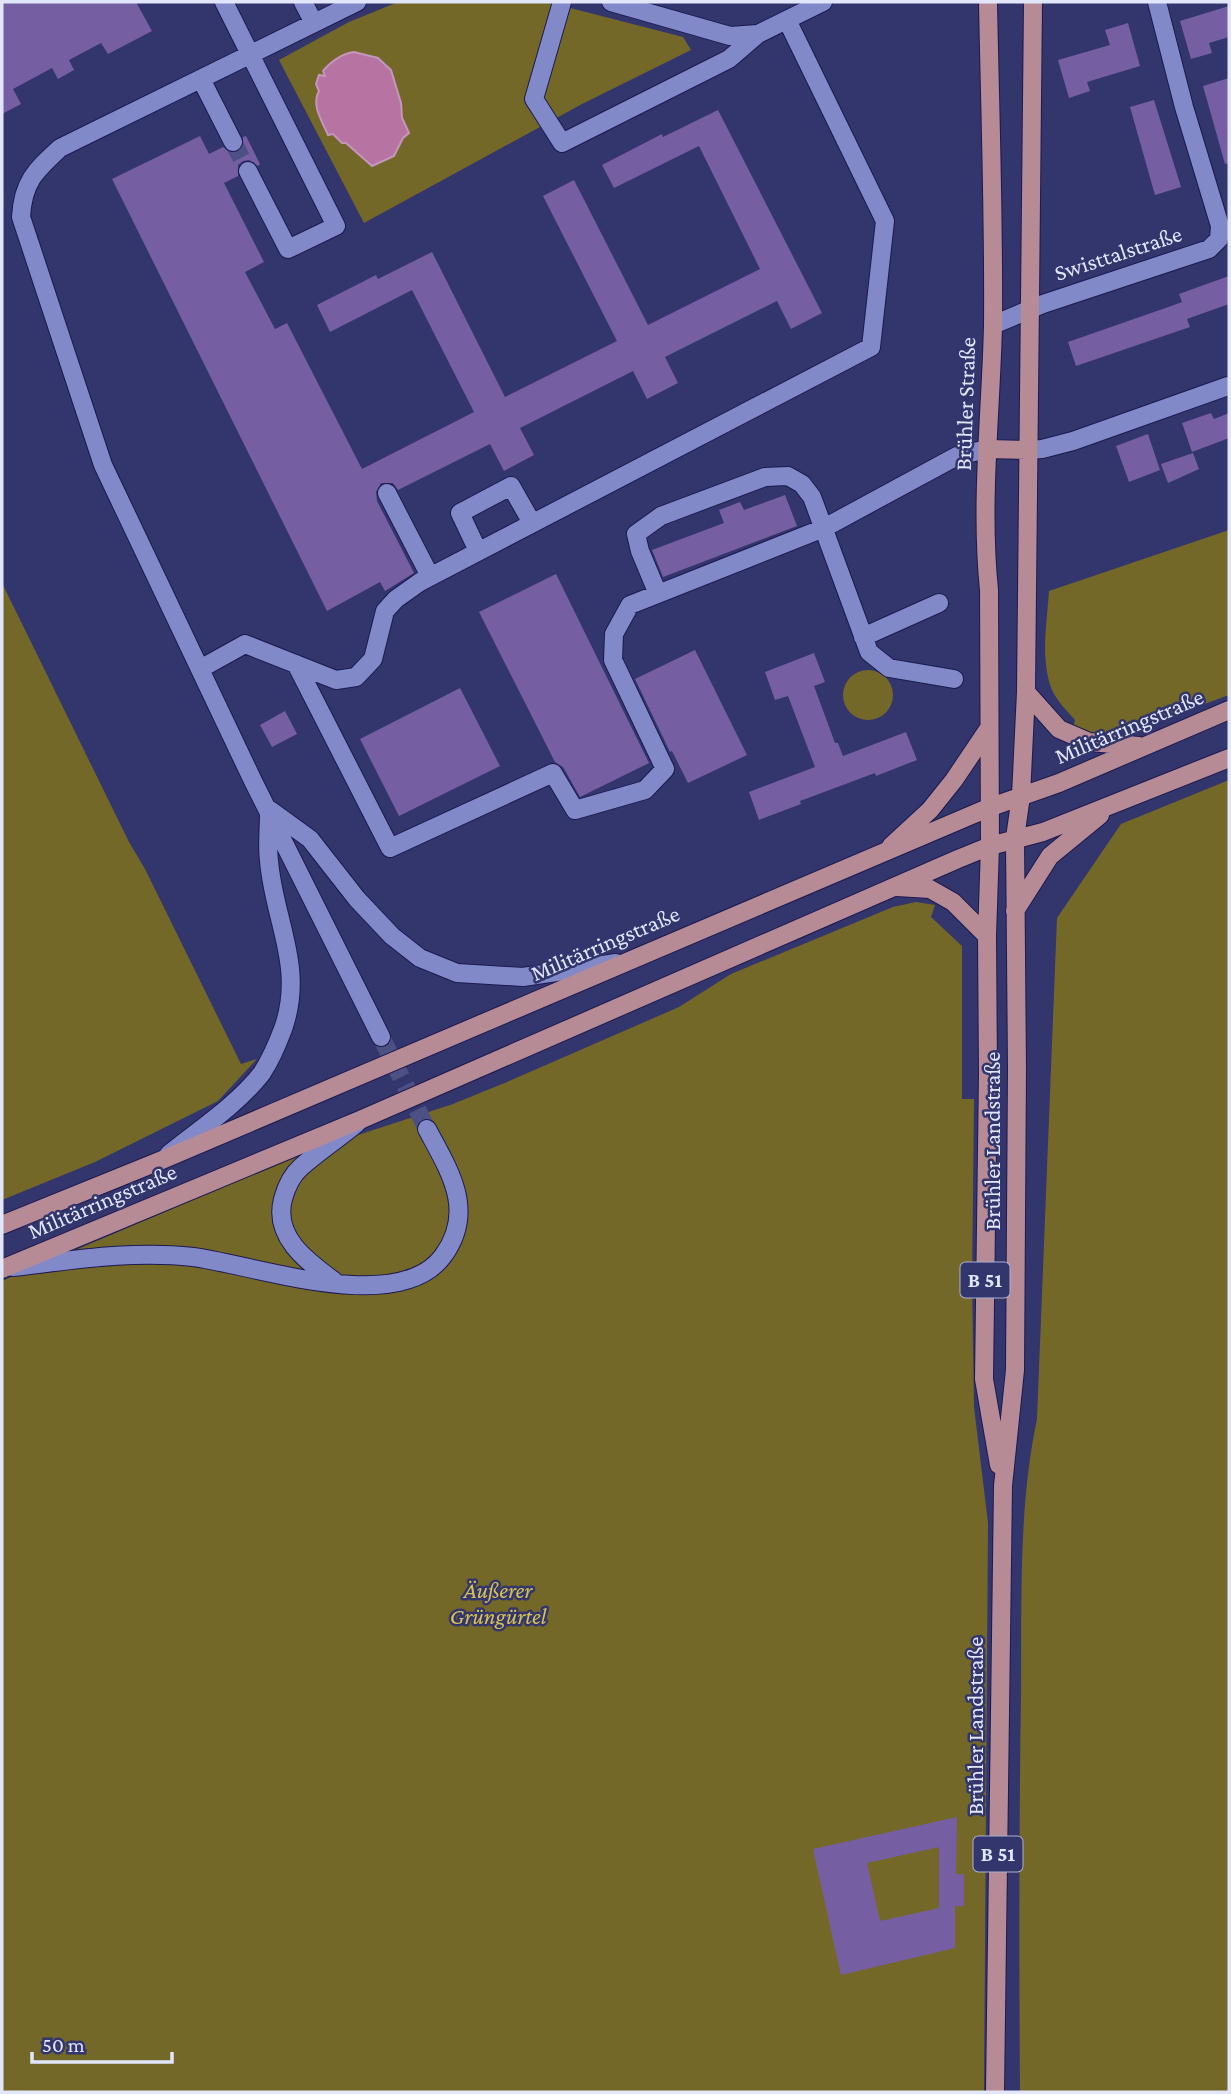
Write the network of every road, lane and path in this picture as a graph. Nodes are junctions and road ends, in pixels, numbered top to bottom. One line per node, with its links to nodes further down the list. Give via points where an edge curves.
1 (224, 2): 13 (street)
2 (303, 2): 10 (street)
3 (357, 2): 10 (street)
4 (562, 2): 12 (street, via 534,99 562,143 729,59)
5 (611, 2): 12 (street, via 730,36)
6 (988, 2): 19 (main road, Brühler Straße)
7 (1033, 2): 18 (main road)
8 (1157, 2): 17 (street, Swisttalstraße, via 1184,107)
9 (819, 3): 11 (street)
10 (321, 13): 13 (street)
11 (787, 20): 12 (street); 24 (street, via 885,221 871,347)
12 (758, 34)
13 (251, 55): 14 (street); 16 (street, via 336,226 288,249)
14 (201, 79): 15 (street); 32 (street, via 60,148 32,175 22,198 21,217 103,465)
15 (233, 142)
16 (248, 171)
17 (1221, 196): 18 (street, Swisttalstraße, via 1219,239 1209,249)
18 (1031, 310): 19 (street, Swisttalstraße); 22 (main road)
19 (993, 325): 21 (main road, Brühler Straße)
20 (1228, 386): 22 (street, via 1073,441)
21 (987, 449): 22 (main road); 25 (street, via 957,456); 36 (main road, Brühler Straße)
22 (1028, 450): 34 (main road)
23 (387, 493): 27 (street)
24 (532, 523): 26 (street); 26 (street, via 511,486 460,513)
25 (824, 528): 28 (street); 28 (street, via 812,497 788,476 765,477 661,516 636,534); 30 (street)
26 (478, 551): 27 (street)
27 (430, 576): 31 (street, via 385,611 373,659 356,677 336,680)
28 (658, 594): 31 (street, via 630,605 614,634 612,660 664,769 645,790 575,810 553,773 390,848)
29 (939, 603): 30 (street)
30 (863, 638): 33 (street, via 869,652 889,668)
31 (296, 664): 32 (street, via 245,644)
32 (200, 669): 42 (street)
33 (954, 679)
34 (1026, 692): 37 (main road, via 1059,729 1089,742); 39 (main road)
35 (1229, 710): 37 (main road, Militärringstraße)
36 (989, 727): 41 (main road, Brühler Straße); 45 (main road, via 930,810)
37 (1142, 747): 39 (main road, Militärringstraße)
38 (1229, 758): 40 (main road, Militärringstraße)
39 (1021, 796): 41 (main road, Militärringstraße); 43 (main road, Brühler Landstraße / B 51)
40 (1115, 803): 43 (main road, Militärringstraße, via 1043,832); 47 (main road, via 1050,856)
41 (988, 808): 44 (main road, Brühler Landstraße / B 51); 45 (main road, Militärringstraße)
42 (269, 809): 49 (street, via 310,839 357,899 420,958 457,973 523,977); 50 (street); 53 (street, via 269,862 292,987 285,1024 276,1049 246,1090)
43 (1015, 838): 44 (main road, Militärringstraße); 47 (main road, Brühler Landstraße / B 51)
44 (990, 846): 46 (main road, Militärringstraße); 48 (main road, Brühler Landstraße / B 51)
45 (881, 855): 49 (main road, Militärringstraße)
46 (893, 886): 48 (main road, via 930,890 953,902); 51 (main road, Militärringstraße)
47 (1015, 911): 57 (main road, Brühler Landstraße / B 51, via 1015,1370)
48 (987, 936): 57 (main road, Brühler Landstraße / B 51, via 984,1379)
49 (623, 962): 53 (main road, Militärringstraße)
50 (381, 1037)
51 (360, 1120): 55 (main road, Militärringstraße); 56 (street, via 299,1168 285,1189 279,1212 285,1234 297,1252)
52 (428, 1129): 56 (street, via 457,1194 460,1218 453,1243 438,1263 414,1277 387,1285)
53 (162, 1160): 54 (main road, Militärringstraße)
54 (2, 1225)
55 (4, 1268): 56 (street, via 125,1254 194,1257)
56 (336, 1284)
57 (1003, 1486): 58 (main road, Brühler Landstraße / B 51)
58 (995, 2092)

